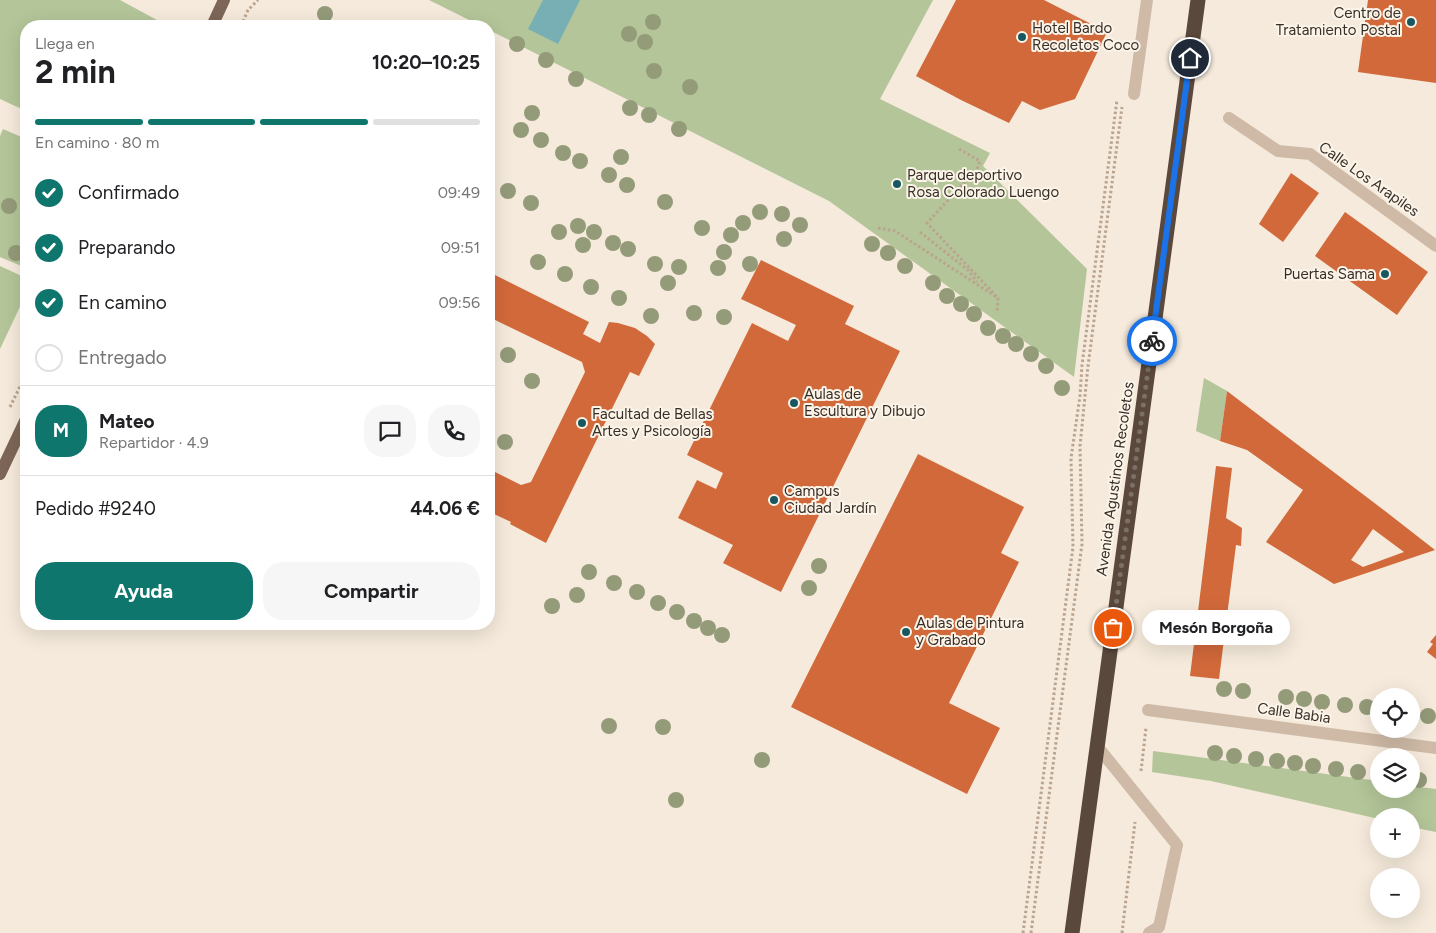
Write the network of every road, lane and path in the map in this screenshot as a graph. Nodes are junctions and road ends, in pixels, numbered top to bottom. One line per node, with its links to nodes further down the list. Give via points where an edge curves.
1 (224, 0): 5 (main road)
2 (258, 0): 6 (path)
3 (1148, 0): 7 (street)
4 (1198, 0): 22 (highway, Avenida Agustinos Recoletos)
5 (215, 20)
6 (243, 20)
7 (1128, 96): 25 (path, via 1088,366 1080,446 1082,544)
8 (1117, 98): 24 (path, via 1071,458 1073,546)
9 (1229, 118): 13 (street, Calle Los Arapiles, via 1278,151 1310,154)
10 (959, 149): 15 (path, via 980,161 977,169 927,223)
11 (878, 228): 14 (path, via 895,231)
12 (920, 232): 14 (path, via 969,271)
13 (1436, 246)
14 (979, 286): 15 (path)
15 (998, 298): 16 (path)
16 (997, 313)
17 (20, 387): 18 (path)
18 (8, 414)
19 (20, 432): 20 (main road)
20 (0, 474)
21 (1148, 710): 23 (street, Calle Babia)
22 (1097, 746): 26 (highway, Avenida Agustinos Recoletos); 27 (street, via 1176,845 1159,927)
23 (1436, 748)
24 (1023, 933)
25 (1031, 933)
26 (1072, 933)
27 (1148, 933)

